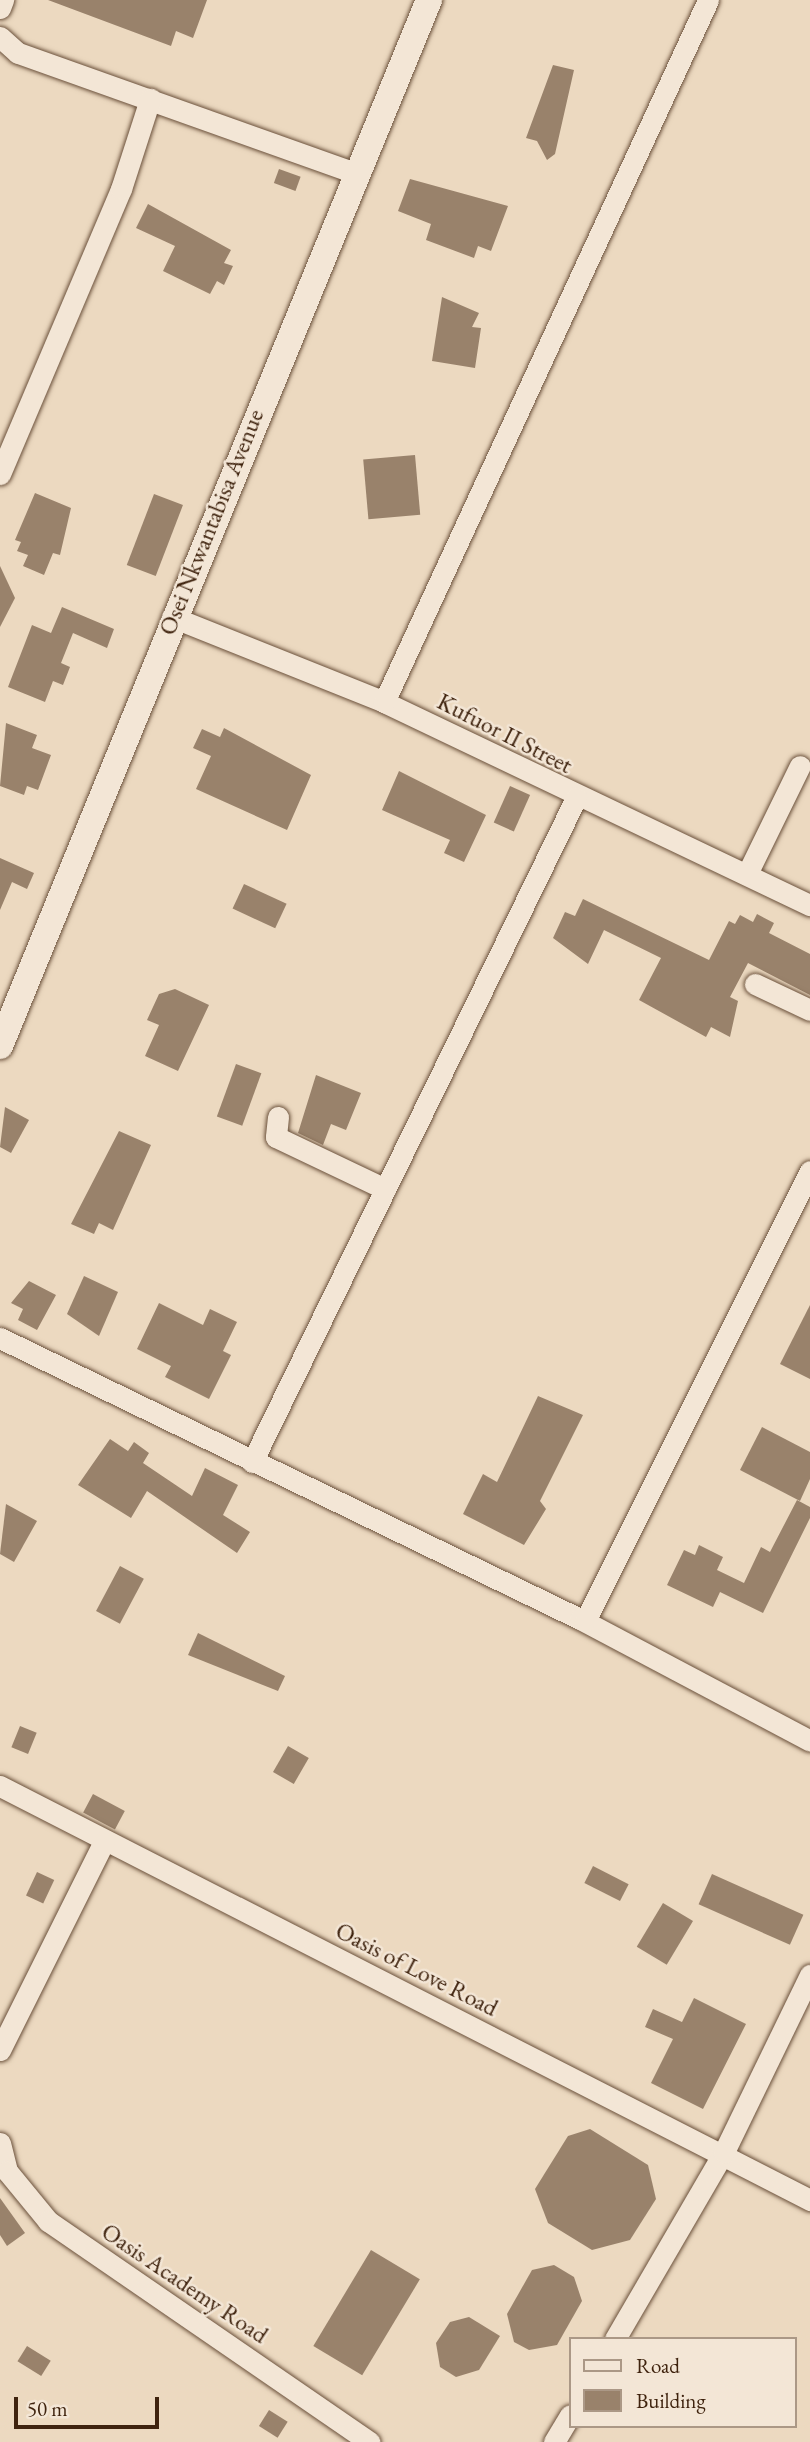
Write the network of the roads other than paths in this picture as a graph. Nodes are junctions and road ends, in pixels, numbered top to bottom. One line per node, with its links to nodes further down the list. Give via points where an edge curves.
1 (3, 0): 4 (street)
2 (429, 0): 7 (street, Osei Nkwantabisa Avenue)
3 (708, 0): 10 (street)
4 (0, 8)
5 (0, 37): 6 (street, via 18,53)
6 (150, 99): 7 (street); 8 (street, via 121,188)
7 (353, 172): 9 (street, Osei Nkwantabisa Avenue)
8 (0, 474)
9 (172, 617): 10 (street, Kufuor II Street); 17 (street, Osei Nkwantabisa Avenue)
10 (384, 702): 12 (street, Kufuor II Street)
11 (800, 766): 13 (street)
12 (576, 798): 13 (street, Kufuor II Street); 20 (street)
13 (747, 874): 14 (street, Kufuor II Street)
14 (810, 905)
15 (755, 984): 16 (street)
16 (810, 1010)
17 (0, 1046)
18 (278, 1117): 20 (street, via 276,1137)
19 (810, 1171): 23 (street)
20 (385, 1189): 22 (street)
21 (0, 1338): 22 (street)
22 (252, 1462): 23 (street)
23 (585, 1621): 24 (street)
24 (810, 1741)
25 (0, 1786): 26 (street, Oasis of Love Road)
26 (104, 1841): 28 (street); 30 (street, Oasis of Love Road)
27 (810, 1975): 30 (street)
28 (0, 2050)
29 (0, 2143): 34 (street, Oasis Academy Road, via 7,2171 48,2221)
30 (724, 2152): 31 (street, Oasis of Love Road); 32 (street)
31 (810, 2200)
32 (616, 2337)
33 (568, 2418): 35 (street)
34 (369, 2442)
35 (554, 2442)

